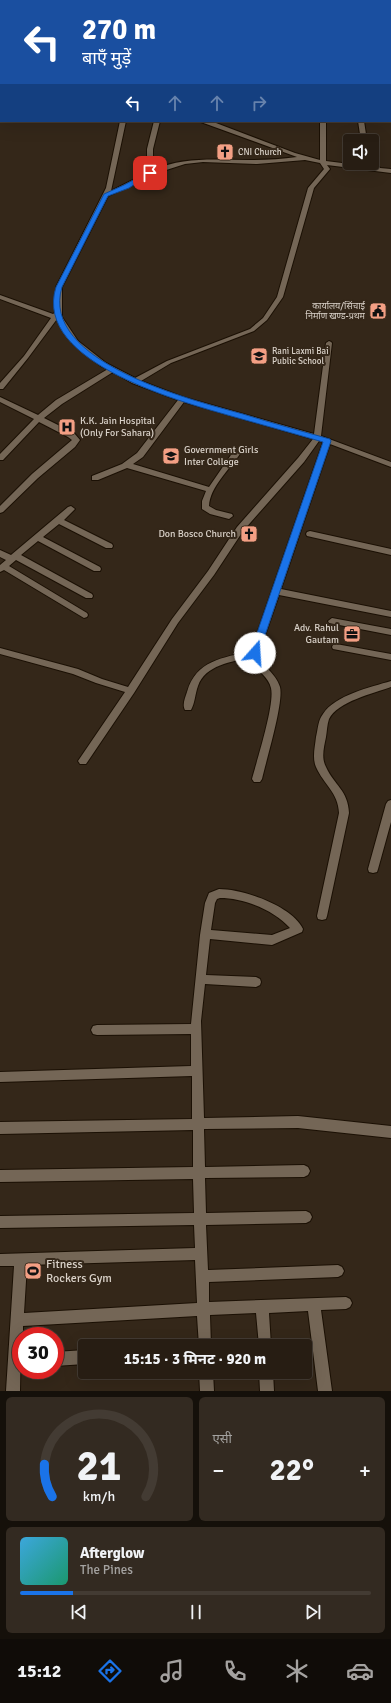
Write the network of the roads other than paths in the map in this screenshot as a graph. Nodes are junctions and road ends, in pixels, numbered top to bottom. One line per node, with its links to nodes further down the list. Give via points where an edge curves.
1 (123, 122): 13 (street)
2 (157, 122): 12 (street, via 150,149)
3 (204, 122): 7 (street)
4 (323, 122): 8 (street)
5 (361, 122): 6 (street)
6 (363, 134)
7 (305, 158): 8 (street); 12 (street, via 249,162 193,161)
8 (324, 166): 9 (street); 18 (street, via 311,188 280,296 265,319 252,330)
9 (343, 167)
10 (378, 170): 11 (street)
11 (391, 171)
12 (150, 173): 13 (street)
13 (106, 195): 15 (street, via 59,287 56,296)
14 (0, 297): 15 (street)
15 (56, 316): 17 (street, via 74,342); 19 (street)
16 (329, 343): 23 (street)
17 (112, 370): 18 (street); 22 (street, via 82,387)
18 (131, 379): 21 (street)
19 (0, 387)
20 (0, 399): 22 (street)
21 (182, 400): 23 (street); 27 (street, via 140,455)
22 (38, 419): 26 (street); 32 (street, via 76,440)
23 (318, 438): 24 (street); 54 (street, via 240,529 175,621)
24 (328, 441): 28 (street); 43 (street)
25 (236, 454): 30 (street)
26 (0, 458)
27 (127, 465): 29 (street); 30 (street)
28 (391, 465)
29 (95, 478)
30 (211, 490): 33 (street, via 205,507)
31 (71, 509): 34 (street)
32 (0, 510)
33 (229, 516)
34 (58, 520): 36 (street); 37 (street)
35 (310, 534): 38 (street)
36 (37, 537): 40 (street); 42 (street)
37 (109, 546)
38 (391, 552)
39 (0, 553): 40 (street)
40 (13, 557): 41 (street); 44 (street)
41 (2, 567): 45 (street)
42 (97, 569)
43 (276, 591): 46 (street); 51 (street)
44 (89, 596)
45 (84, 614)
46 (391, 614)
47 (332, 622): 48 (street)
48 (391, 632)
49 (336, 647): 52 (street)
50 (0, 651): 54 (street, via 75,671)
51 (255, 653): 55 (street, via 215,665 199,674); 57 (street, via 256,660 272,678 276,689 275,706)
52 (391, 657)
53 (391, 684): 60 (street, via 337,705 324,721 318,758 326,776 338,790 344,812)
54 (131, 691): 56 (street)
55 (188, 708)
56 (83, 761)
57 (257, 779)
58 (391, 804): 59 (street)
59 (373, 869)
60 (322, 916)
61 (205, 934): 61 (street, via 210,902 213,896 224,893 263,905 284,916 298,929 272,940); 62 (street)
62 (200, 980): 63 (street); 64 (street)
63 (256, 982)
64 (196, 1029): 65 (street); 66 (street)
65 (97, 1030)
66 (198, 1071): 67 (street); 68 (street)
67 (0, 1077)
68 (199, 1123): 69 (street); 70 (street, via 298,1122); 72 (street)
69 (0, 1128)
70 (391, 1132)
71 (304, 1171): 72 (street)
72 (199, 1173): 73 (street); 75 (street)
73 (0, 1176)
74 (306, 1217): 75 (street)
75 (200, 1219): 76 (street); 77 (street)
76 (0, 1222)
77 (201, 1254): 78 (street); 81 (street)
78 (21, 1259): 79 (street); 86 (street)
79 (0, 1260)
80 (338, 1271): 81 (street)
81 (202, 1276): 85 (street)
82 (346, 1303): 83 (street)
83 (314, 1305): 84 (street); 98 (street)
84 (262, 1307): 85 (street); 89 (street)
85 (203, 1309): 86 (street); 88 (street)
86 (17, 1320): 87 (street)
87 (17, 1327)
88 (205, 1339)
89 (264, 1339)
90 (78, 1357): 91 (street)
91 (64, 1358)
92 (15, 1379): 95 (street)
93 (206, 1379): 96 (street)
94 (266, 1379): 97 (street)
95 (13, 1391)
96 (207, 1391)
97 (267, 1391)
98 (325, 1391)

